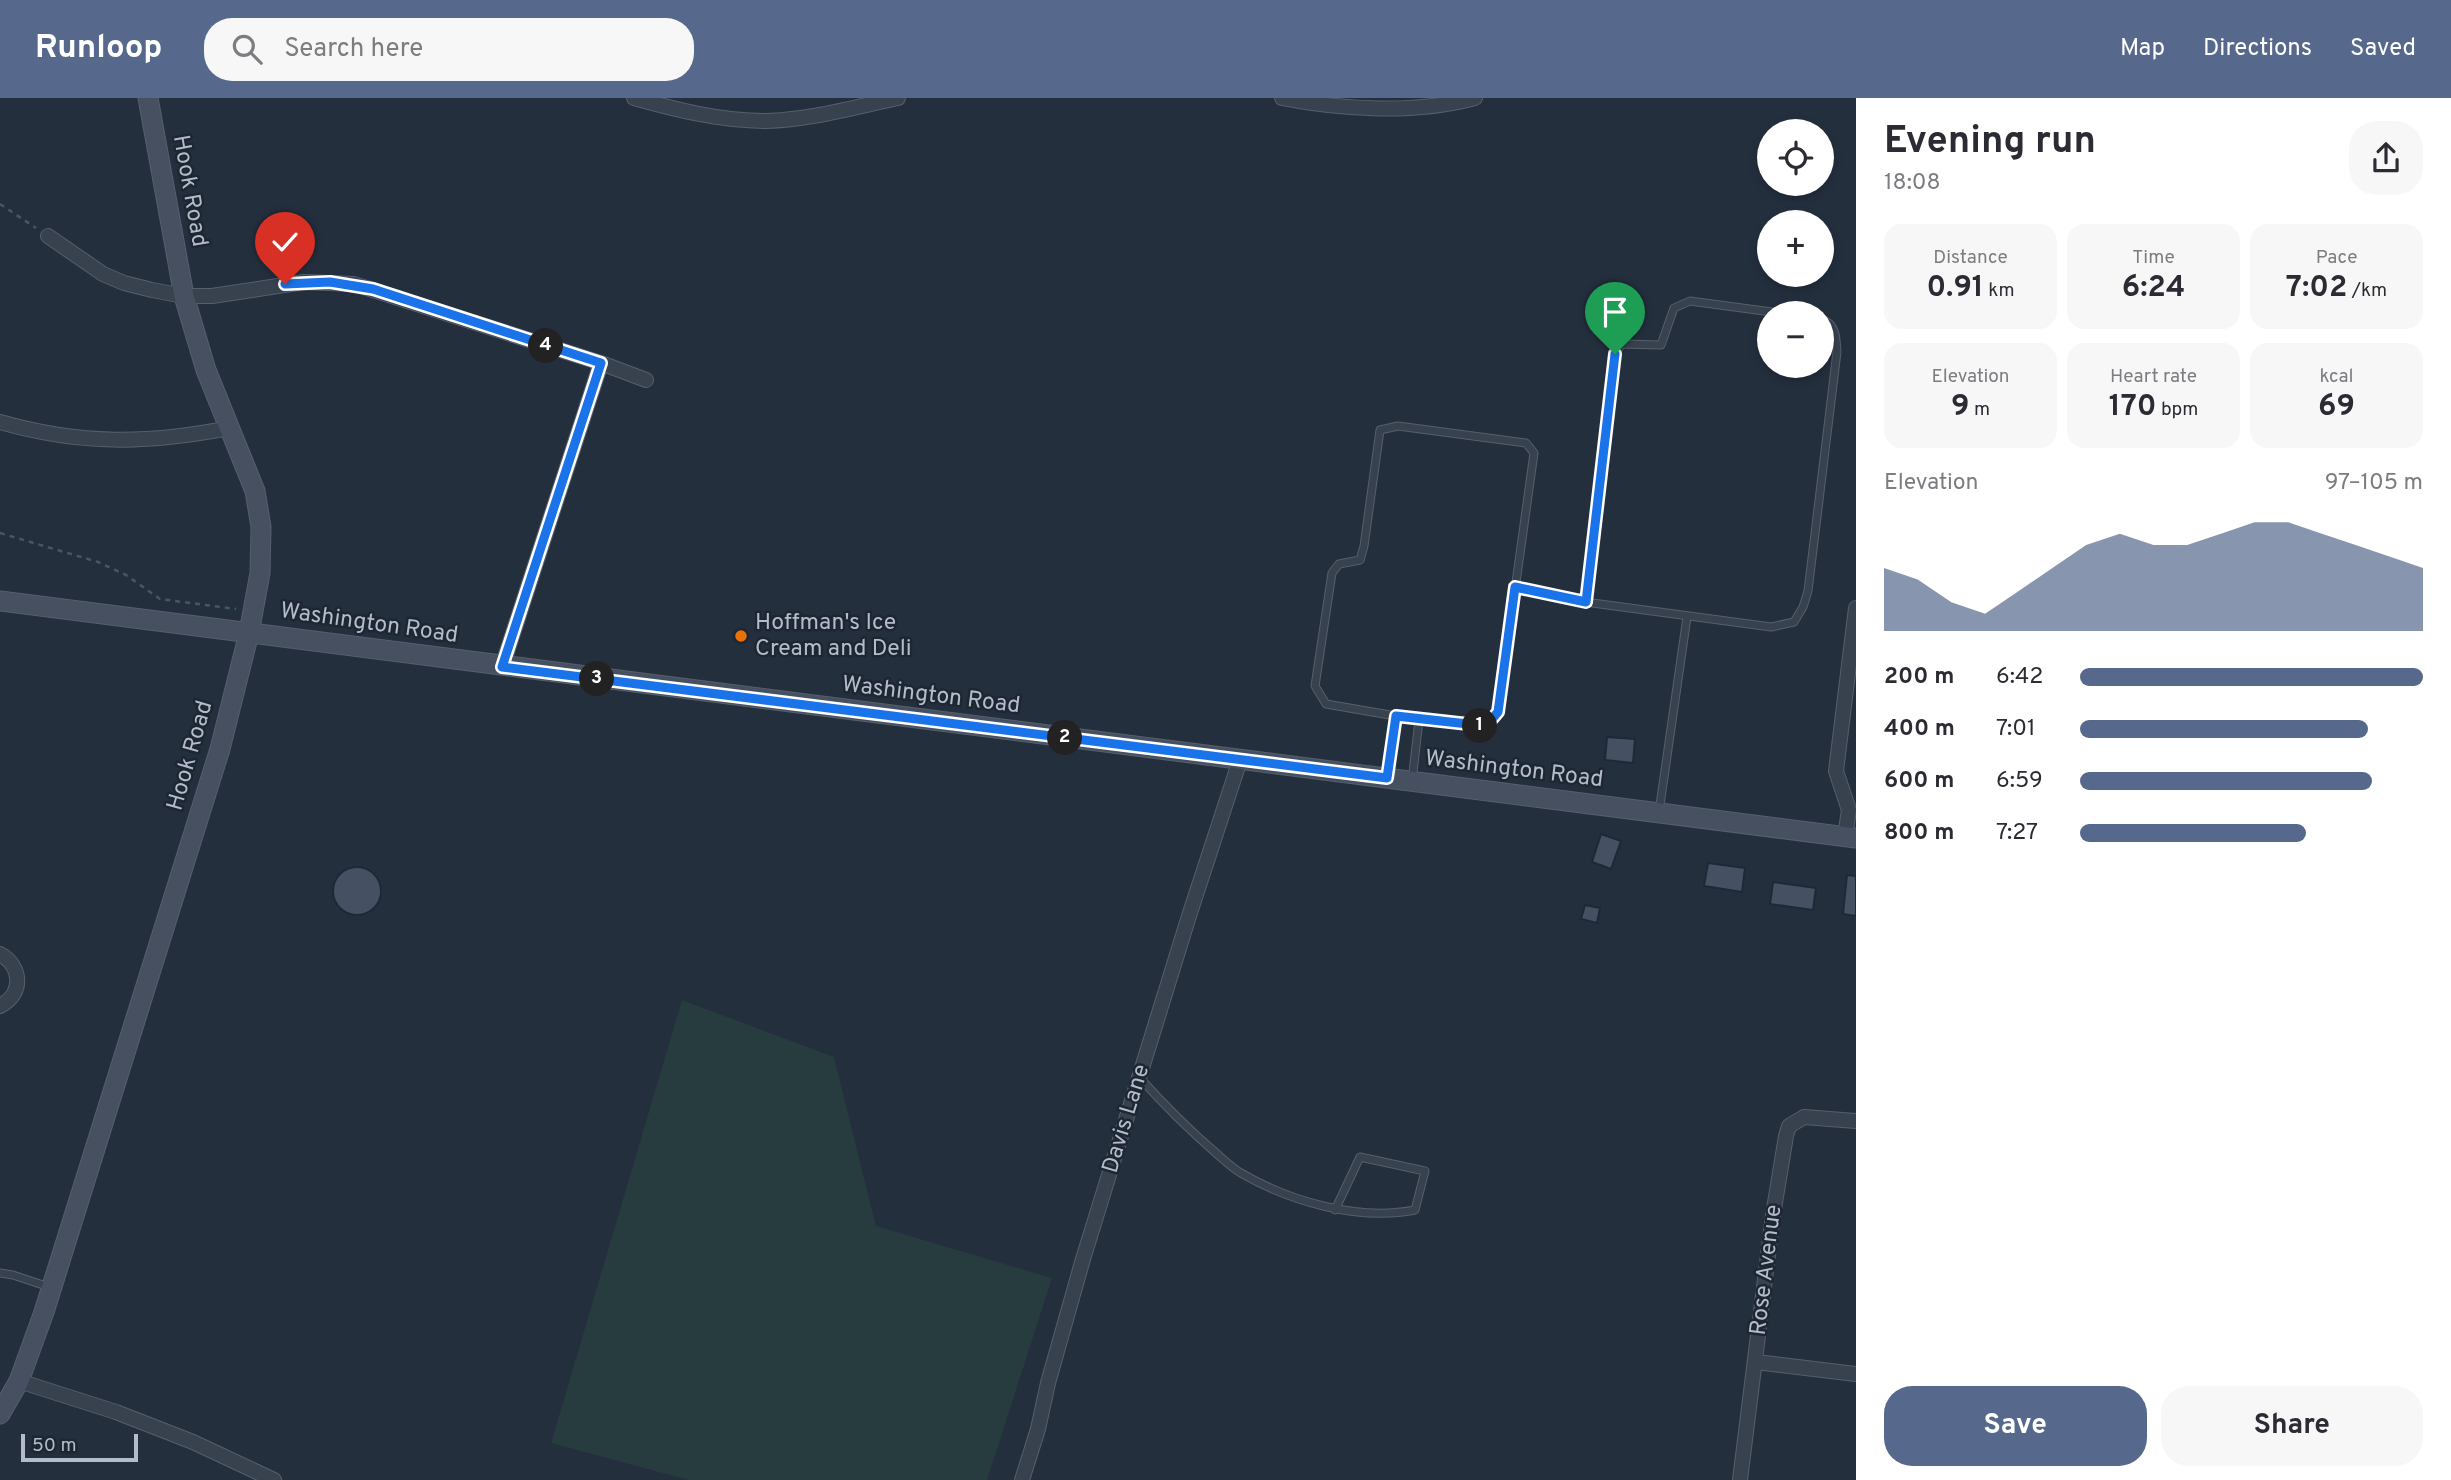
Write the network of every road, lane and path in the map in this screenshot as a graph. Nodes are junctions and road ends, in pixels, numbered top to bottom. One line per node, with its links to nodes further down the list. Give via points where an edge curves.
1 (148, 98): 8 (main road, Hook Road)
2 (634, 98): 3 (street, via 715,118 769,121)
3 (898, 98)
4 (1282, 98): 5 (street, via 1386,108)
5 (1475, 98)
6 (0, 204): 7 (path)
7 (48, 236): 8 (street, via 103,274)
8 (184, 296): 11 (street, via 304,282 354,284); 16 (main road, Hook Road)
9 (1757, 310): 20 (lane, via 1690,302 1674,308 1661,345 1622,344 1615,354)
10 (1834, 330): 12 (lane)
11 (601, 363): 14 (street); 25 (street)
12 (1834, 377)
13 (1834, 378): 23 (lane, via 1804,607 1794,622 1771,627)
14 (646, 380)
15 (0, 422): 16 (street, via 101,441 186,437)
16 (229, 428): 22 (main road, Hook Road, via 255,491 261,527)
17 (0, 533): 22 (path, via 98,562 127,575 160,599)
18 (1515, 587): 20 (lane); 26 (lane, via 1534,453 1526,443 1398,426 1380,430 1364,546 1360,560 1339,564 1332,573 1315,686 1326,704); 27 (lane, via 1498,712 1486,726)
19 (0, 601): 24 (main road, Washington Road)
20 (1586, 602): 23 (lane)
21 (1856, 608): 32 (street, via 1836,771 1849,810)
22 (253, 612): 24 (main road, Hook Road)
23 (1687, 617): 31 (lane)
24 (249, 633): 25 (main road, Washington Road); 39 (main road, Hook Road, via 220,749)
25 (502, 667): 28 (main road, Washington Road)
26 (1396, 716): 27 (lane); 29 (lane)
27 (1419, 720): 30 (lane)
28 (1240, 760): 29 (main road, Washington Road); 35 (street, Davis Lane)
29 (1387, 778): 30 (main road, Washington Road)
30 (1412, 782): 31 (main road, Washington Road)
31 (1658, 813): 32 (main road, Washington Road)
32 (1851, 837)
33 (0, 954): 34 (street, via 14,965 18,981 13,997)
34 (0, 1006)
35 (1140, 1078): 37 (lane, via 1177,1120 1239,1172); 45 (street, Davis Lane)
36 (1854, 1121): 40 (street, Rose Avenue, via 1804,1117 1789,1126 1773,1215)
37 (1335, 1210): 37 (lane, via 1392,1214 1415,1210 1425,1171 1360,1157)
38 (0, 1273): 39 (lane)
39 (52, 1288): 42 (main road, Hook Road)
40 (1756, 1362): 41 (street); 46 (street, Rose Avenue)
41 (1856, 1374)
42 (19, 1381): 43 (main road, Hook Road); 44 (street, via 116,1412)
43 (0, 1414)
44 (274, 1480)
45 (1021, 1480)
46 (1740, 1480)

